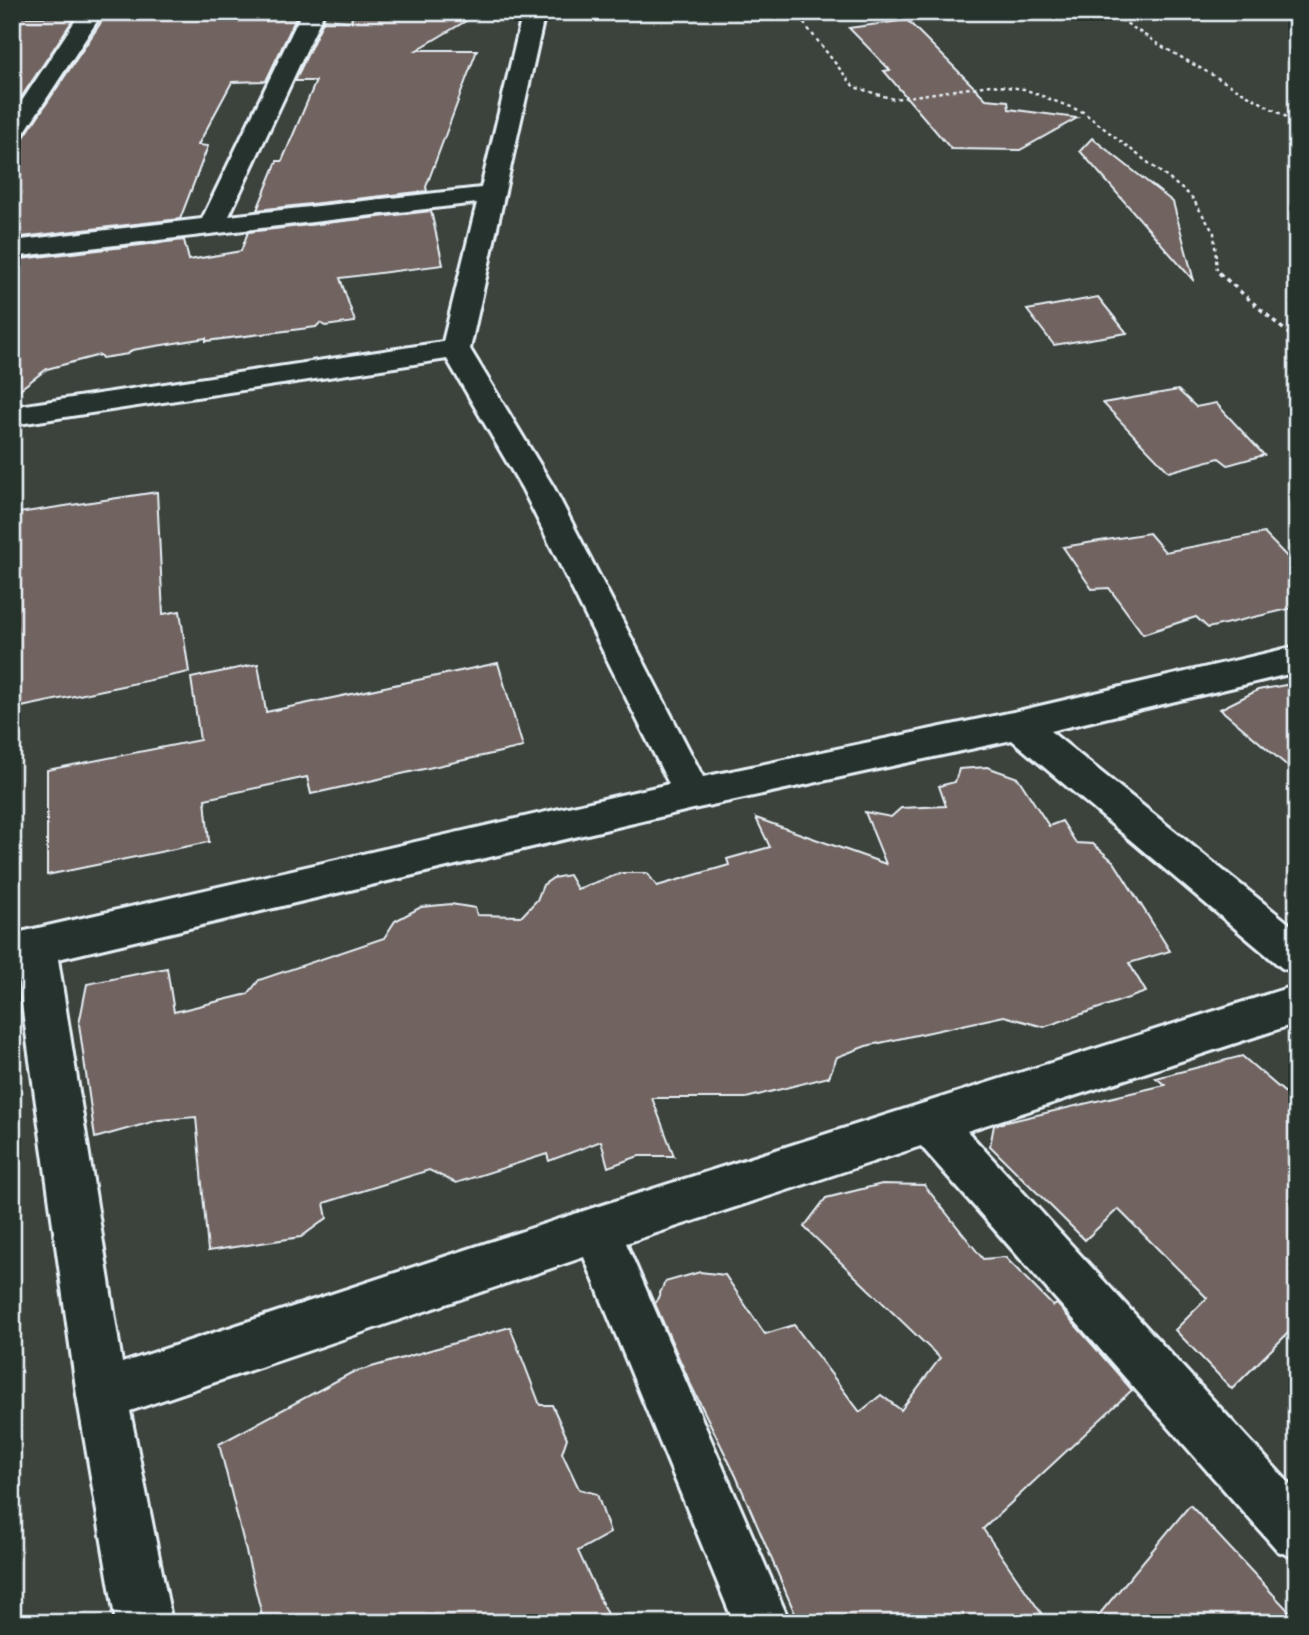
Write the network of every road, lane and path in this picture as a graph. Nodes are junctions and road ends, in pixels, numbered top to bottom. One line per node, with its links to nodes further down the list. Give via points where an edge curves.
1 (92, 12): 7 (street)
2 (313, 12): 9 (street)
3 (534, 12): 8 (street)
4 (795, 12): 11 (path, via 854,88 893,100 991,85 1024,89 1083,112 1191,195 1214,233 1217,271)
5 (1109, 12): 6 (path)
6 (1297, 123)
7 (12, 134)
8 (492, 194): 9 (street); 12 (street)
9 (214, 225): 10 (street)
10 (12, 249)
11 (1297, 341)
12 (456, 349): 13 (street); 16 (street, via 538,488)
13 (12, 416)
14 (1297, 659): 15 (street)
15 (1018, 725): 16 (street); 18 (street)
16 (693, 794): 17 (street)
17 (24, 950): 22 (street)
18 (1297, 955)
19 (1297, 1003): 20 (street)
20 (929, 1122): 21 (street); 23 (street)
21 (596, 1230): 22 (street); 25 (street)
22 (102, 1395): 24 (street)
23 (1297, 1532)
24 (144, 1623)
25 (762, 1623)

